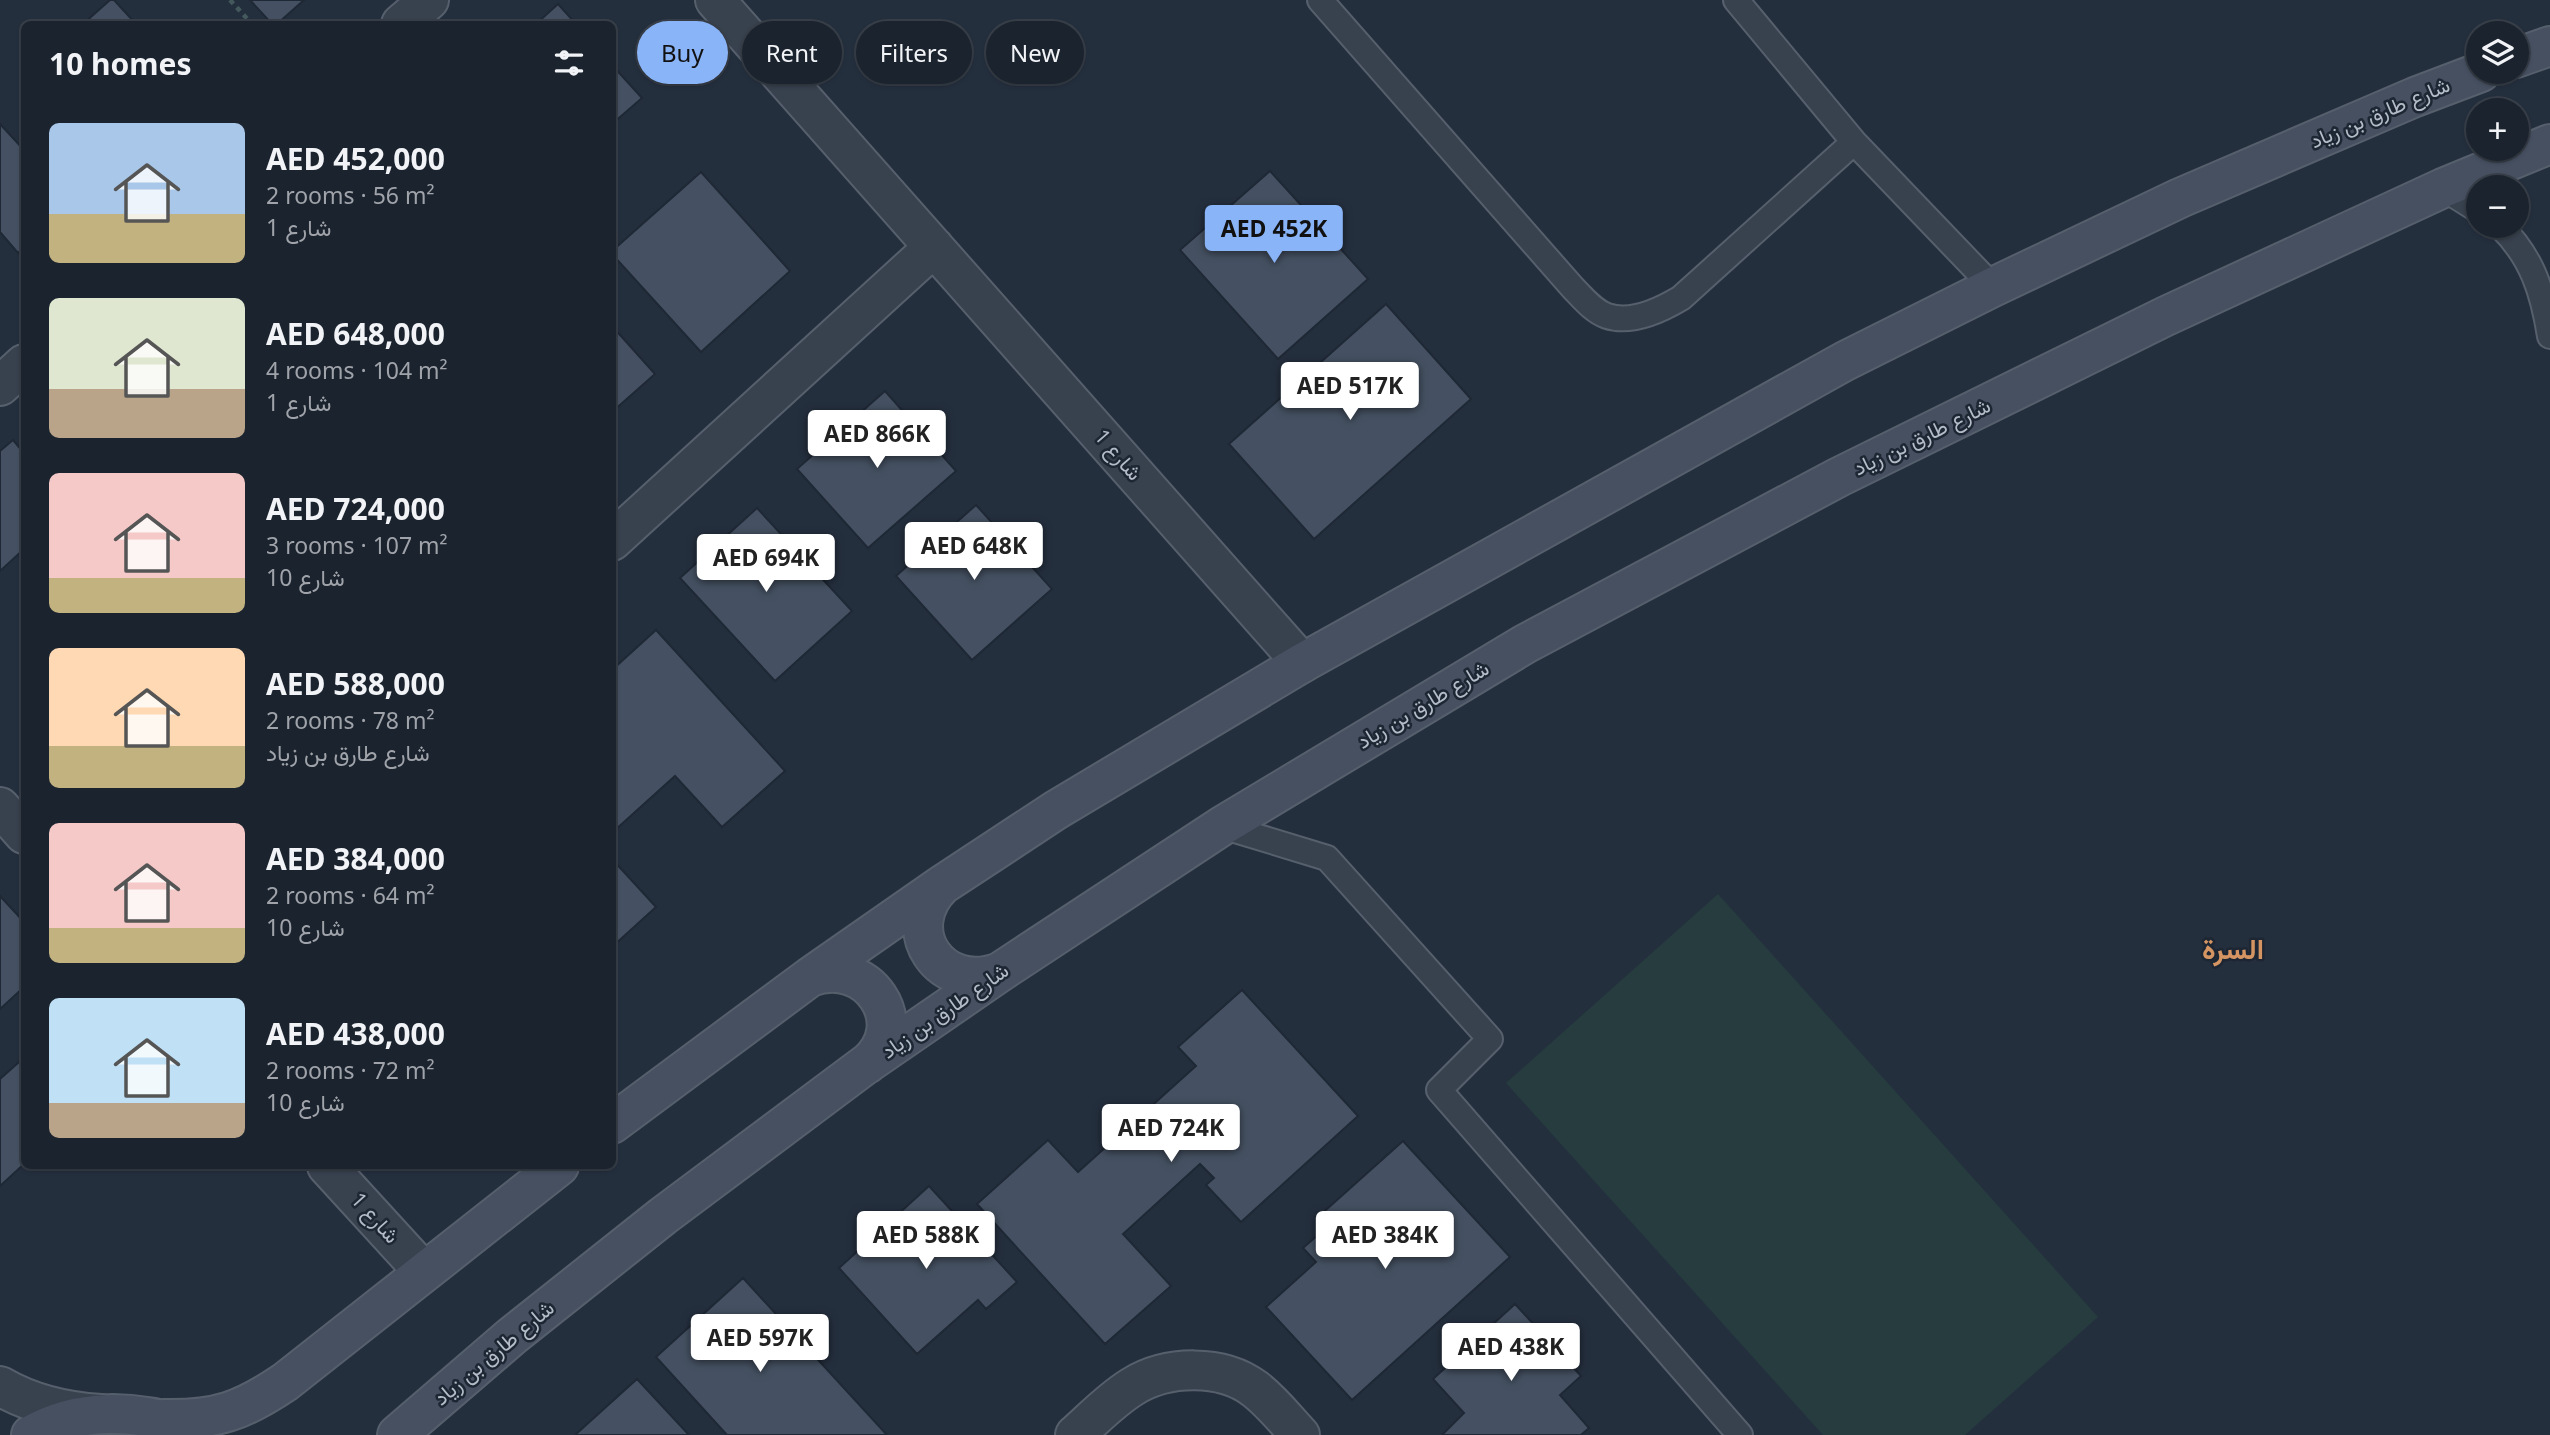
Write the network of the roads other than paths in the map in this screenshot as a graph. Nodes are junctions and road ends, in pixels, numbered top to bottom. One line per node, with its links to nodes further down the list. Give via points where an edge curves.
1 (429, 0): 5 (street)
2 (715, 0): 14 (street, شارع 1)
3 (1320, 0): 9 (lane, via 1573,288 1608,316 1643,315 1681,298)
4 (1736, 0): 9 (lane)
5 (404, 21)
6 (2550, 46): 7 (main road)
7 (2529, 53)
8 (2466, 78): 15 (main road, شارع طارق بن زياد, via 2192,192)
9 (1854, 142): 15 (lane)
10 (2550, 144): 11 (main road, شارع طارق بن زياد)
11 (2442, 188): 12 (lane); 22 (main road, شارع طارق بن زياد, via 2166,316 1839,477 1525,644)
12 (2466, 203)
13 (2512, 238): 16 (lane, via 2537,278)
14 (933, 247): 19 (street); 20 (street, شارع 1)
15 (1993, 287): 20 (main road, شارع طارق بن زياد, via 1845,361)
16 (2550, 336)
17 (21, 367): 18 (street)
18 (0, 386)
19 (616, 537)
20 (1302, 663): 24 (main road, شارع طارق بن زياد, via 1056,810)
21 (0, 807): 23 (street)
22 (1222, 826): 25 (main road, شارع طارق بن زياد); 40 (lane, via 1327,858 1490,1039 1439,1090)
23 (21, 831)
24 (942, 885): 25 (main road, via 928,904 923,926 935,959 965,977); 26 (main road, شارع طارق بن زياد)
25 (1000, 972): 27 (main road, شارع طارق بن زياد)
26 (810, 977): 27 (main road, via 840,972 875,992 884,1010 886,1031 879,1051); 28 (main road, شارع طارق بن زياد)
27 (865, 1065): 37 (main road, شارع طارق بن زياد, via 663,1216)
28 (616, 1122)
29 (330, 1169): 31 (street, شارع 1)
30 (555, 1169): 31 (main road)
31 (423, 1271): 34 (main road, via 253,1404 218,1416)
32 (0, 1386): 33 (street, via 34,1403)
33 (103, 1414): 34 (main road); 35 (main road, via 71,1419)
34 (164, 1419): 36 (main road)
35 (31, 1435)
36 (205, 1435)
37 (397, 1435)
38 (1075, 1435): 39 (street, via 1136,1385 1157,1376 1212,1371 1254,1388)
39 (1300, 1435)
40 (1740, 1435)

